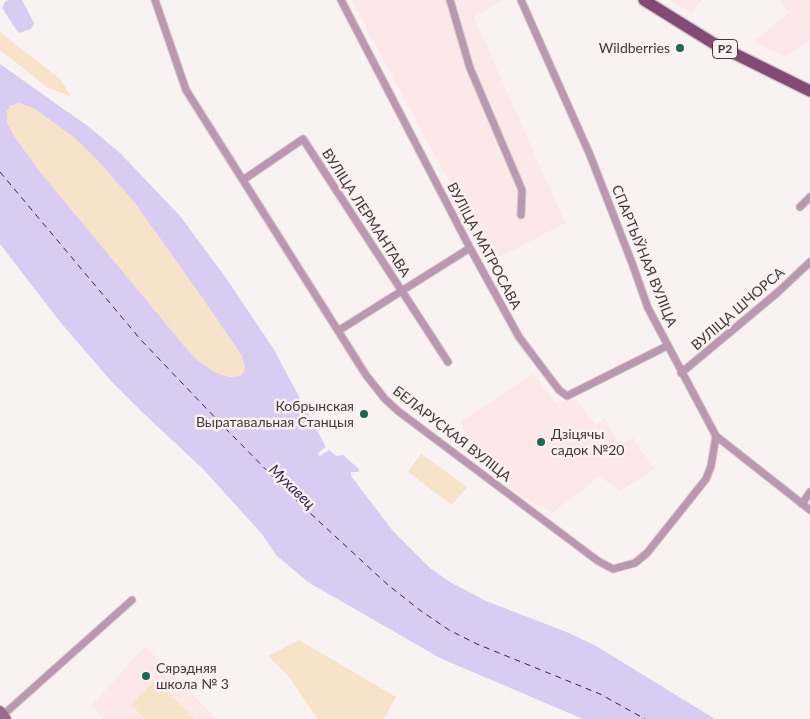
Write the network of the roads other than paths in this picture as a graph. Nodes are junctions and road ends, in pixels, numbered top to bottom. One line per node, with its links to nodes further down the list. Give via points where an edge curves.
1 (155, 0): 7 (street, БЕЛАРУСКАЯ ВУЛІЦА, via 186,90)
2 (341, 0): 11 (street, ВУЛІЦА МАТРОСАВА)
3 (450, 0): 10 (street, via 470,68 522,190)
4 (521, 0): 15 (street, СПАРТЫЎНАЯ ВУЛІЦА, via 590,154 648,308)
5 (644, 0): 6 (main road, Р2, via 713,43)
6 (810, 91)
7 (243, 180): 13 (street, ВУЛІЦА ЛЕРМАНТАВА, via 303,138); 14 (street, БЕЛАРУСКАЯ ВУЛІЦА)
8 (810, 197): 9 (street)
9 (800, 207)
10 (521, 214)
11 (470, 248): 13 (street); 15 (street, ВУЛІЦА МАТРОСАВА, via 519,337 567,396)
12 (810, 262): 17 (street, ВУЛІЦА ШЧОРСА)
13 (402, 290): 14 (street); 16 (street, ВУЛІЦА ЛЕРМАНТАВА)
14 (338, 331): 18 (street, БЕЛАРУСКАЯ ВУЛІЦА, via 366,374 398,411 613,569 635,562 647,553 683,508 706,478)
15 (667, 346): 17 (street, СПАРТЫЎНАЯ ВУЛІЦА)
16 (448, 362)
17 (681, 373): 18 (street, СПАРТЫЎНАЯ ВУЛІЦА)
18 (716, 436): 20 (street, СПАРТЫЎНАЯ ВУЛІЦА)
19 (810, 492): 20 (street)
20 (802, 504): 21 (street, СПАРТЫЎНАЯ ВУЛІЦА)
21 (810, 510)
22 (132, 600): 23 (street)
23 (3, 715)

